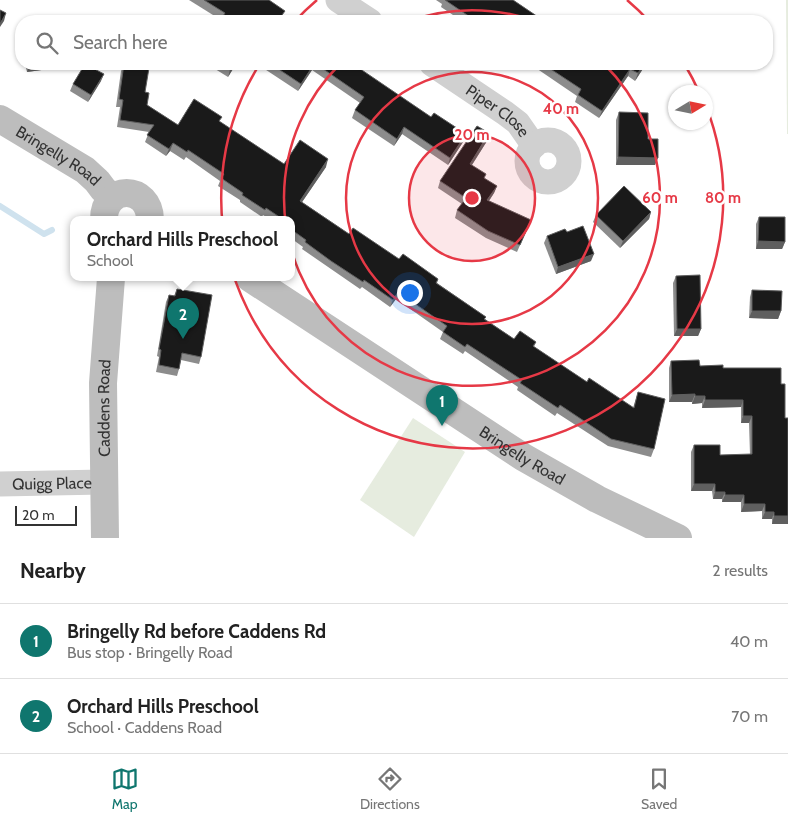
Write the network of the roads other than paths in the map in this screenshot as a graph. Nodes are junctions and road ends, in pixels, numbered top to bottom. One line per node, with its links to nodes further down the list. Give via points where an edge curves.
1 (338, 0): 2 (street)
2 (361, 15)
3 (441, 70): 5 (street, Piper Close, via 518,123)
4 (0, 119): 6 (main road, Bringelly Road, via 85,170 103,189)
5 (534, 146)
6 (108, 209): 7 (main road, via 119,194 135,194 147,205)
7 (150, 216)
8 (111, 281): 10 (main road, Caddens Road, via 103,383)
9 (255, 281): 13 (main road, Bringelly Road, via 524,457 597,499)
10 (104, 482): 11 (street, Quigg Place); 12 (main road, Caddens Road)
11 (0, 484)
12 (105, 538)
13 (678, 538)

